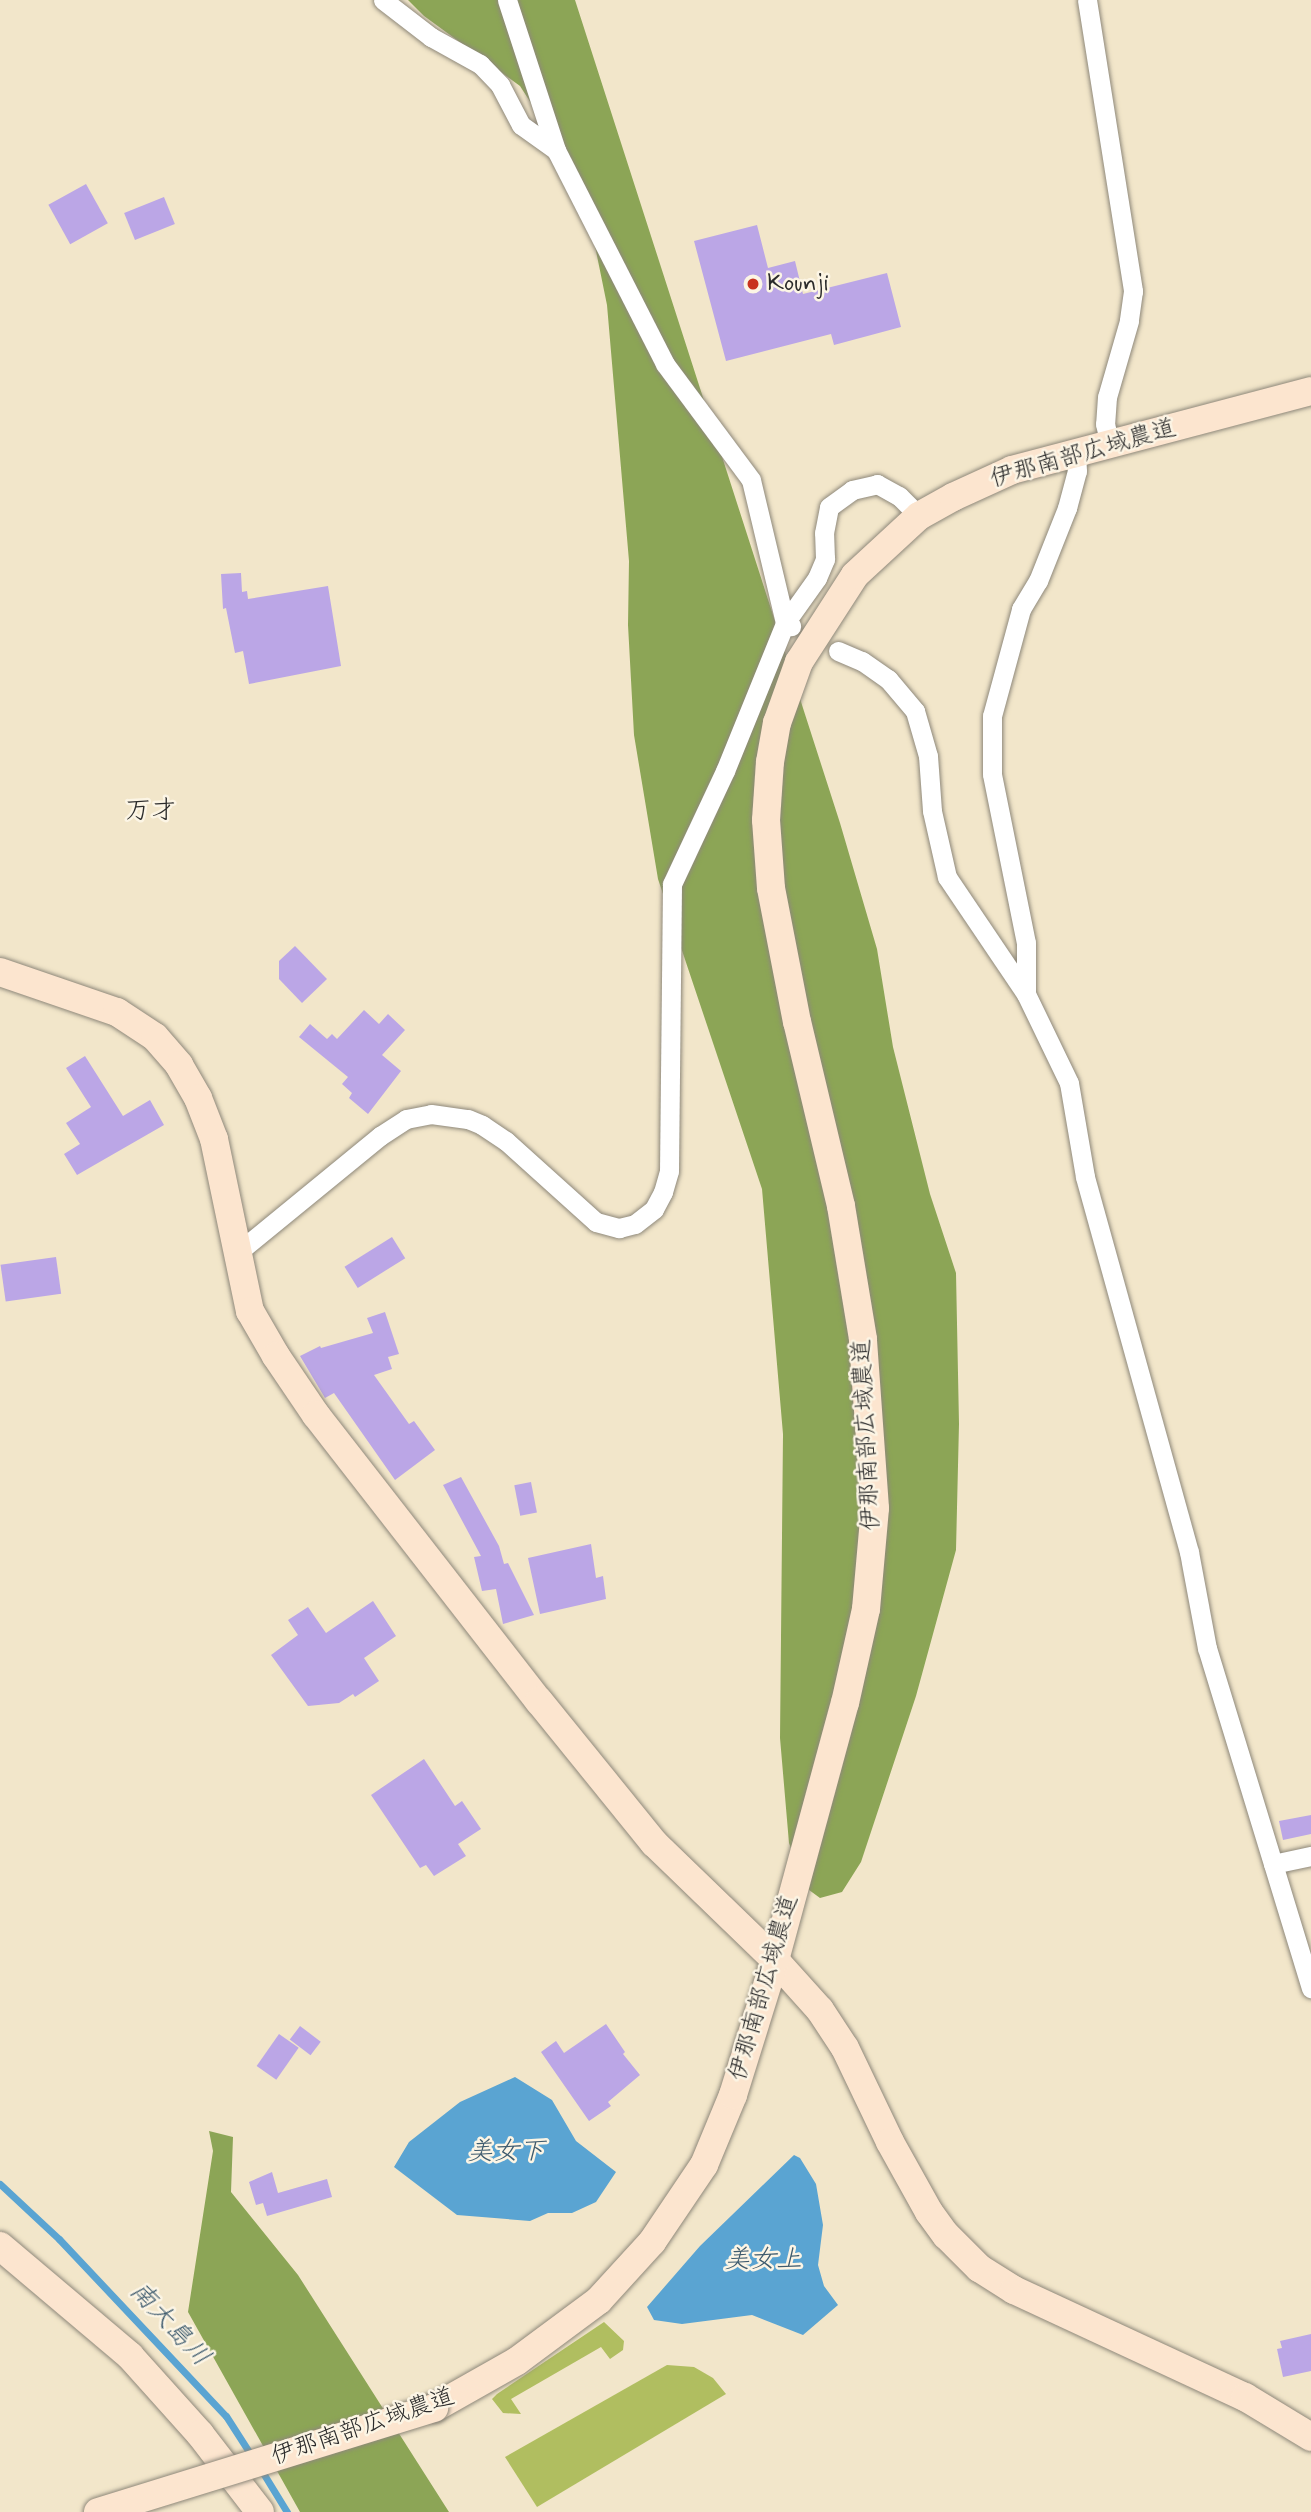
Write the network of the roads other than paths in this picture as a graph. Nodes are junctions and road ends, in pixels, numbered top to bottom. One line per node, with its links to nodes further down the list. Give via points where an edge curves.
1 (383, 0): 4 (street, via 430,37 480,64 500,85 521,125)
2 (507, 0): 4 (street)
3 (1087, 0): 6 (street, via 1133,291 1107,397 1105,424)
4 (556, 150): 9 (street, via 665,364 751,480)
5 (1311, 391): 6 (street, 伊那南部広域農道)
6 (1110, 444): 7 (street, 伊那南部広域農道)
7 (1076, 453): 8 (street, 伊那南部広域農道, via 1012,470); 12 (street, via 1077,471 1067,508 1038,581 1021,609 992,716 992,774 1026,943)
8 (919, 516): 9 (street, via 899,496 877,484 852,490 829,507 825,559); 16 (street, 伊那南部広域農道, via 855,575 822,622 788,690 770,762 766,820 771,888 845,1233 863,1339 875,1508 866,1608 845,1703)
9 (791, 626): 13 (street, via 672,884 669,1171 654,1209 635,1224 619,1228 596,1222 482,1125 431,1114 405,1119 380,1136)
10 (838, 651): 12 (street, via 888,678 915,711 928,756 932,811 947,877)
11 (0, 972): 13 (street, via 117,1012 155,1037 179,1065 214,1139)
12 (1026, 994): 15 (street, via 1069,1083 1086,1177 1189,1552 1207,1648)
13 (237, 1253): 16 (street, via 250,1311 316,1415 654,1843)
14 (1311, 1856): 15 (street)
15 (1273, 1864): 17 (street)
16 (775, 1960): 19 (street, via 820,2010 845,2048 929,2212 979,2268 1014,2290 1245,2397); 20 (street, 伊那南部広域農道, bridge, via 733,2095 704,2165 671,2218 599,2300 517,2361 434,2408)
17 (1311, 1988)
18 (0, 2246): 21 (street, via 130,2356 200,2434)
19 (1311, 2437)
20 (98, 2512)
21 (260, 2512)

